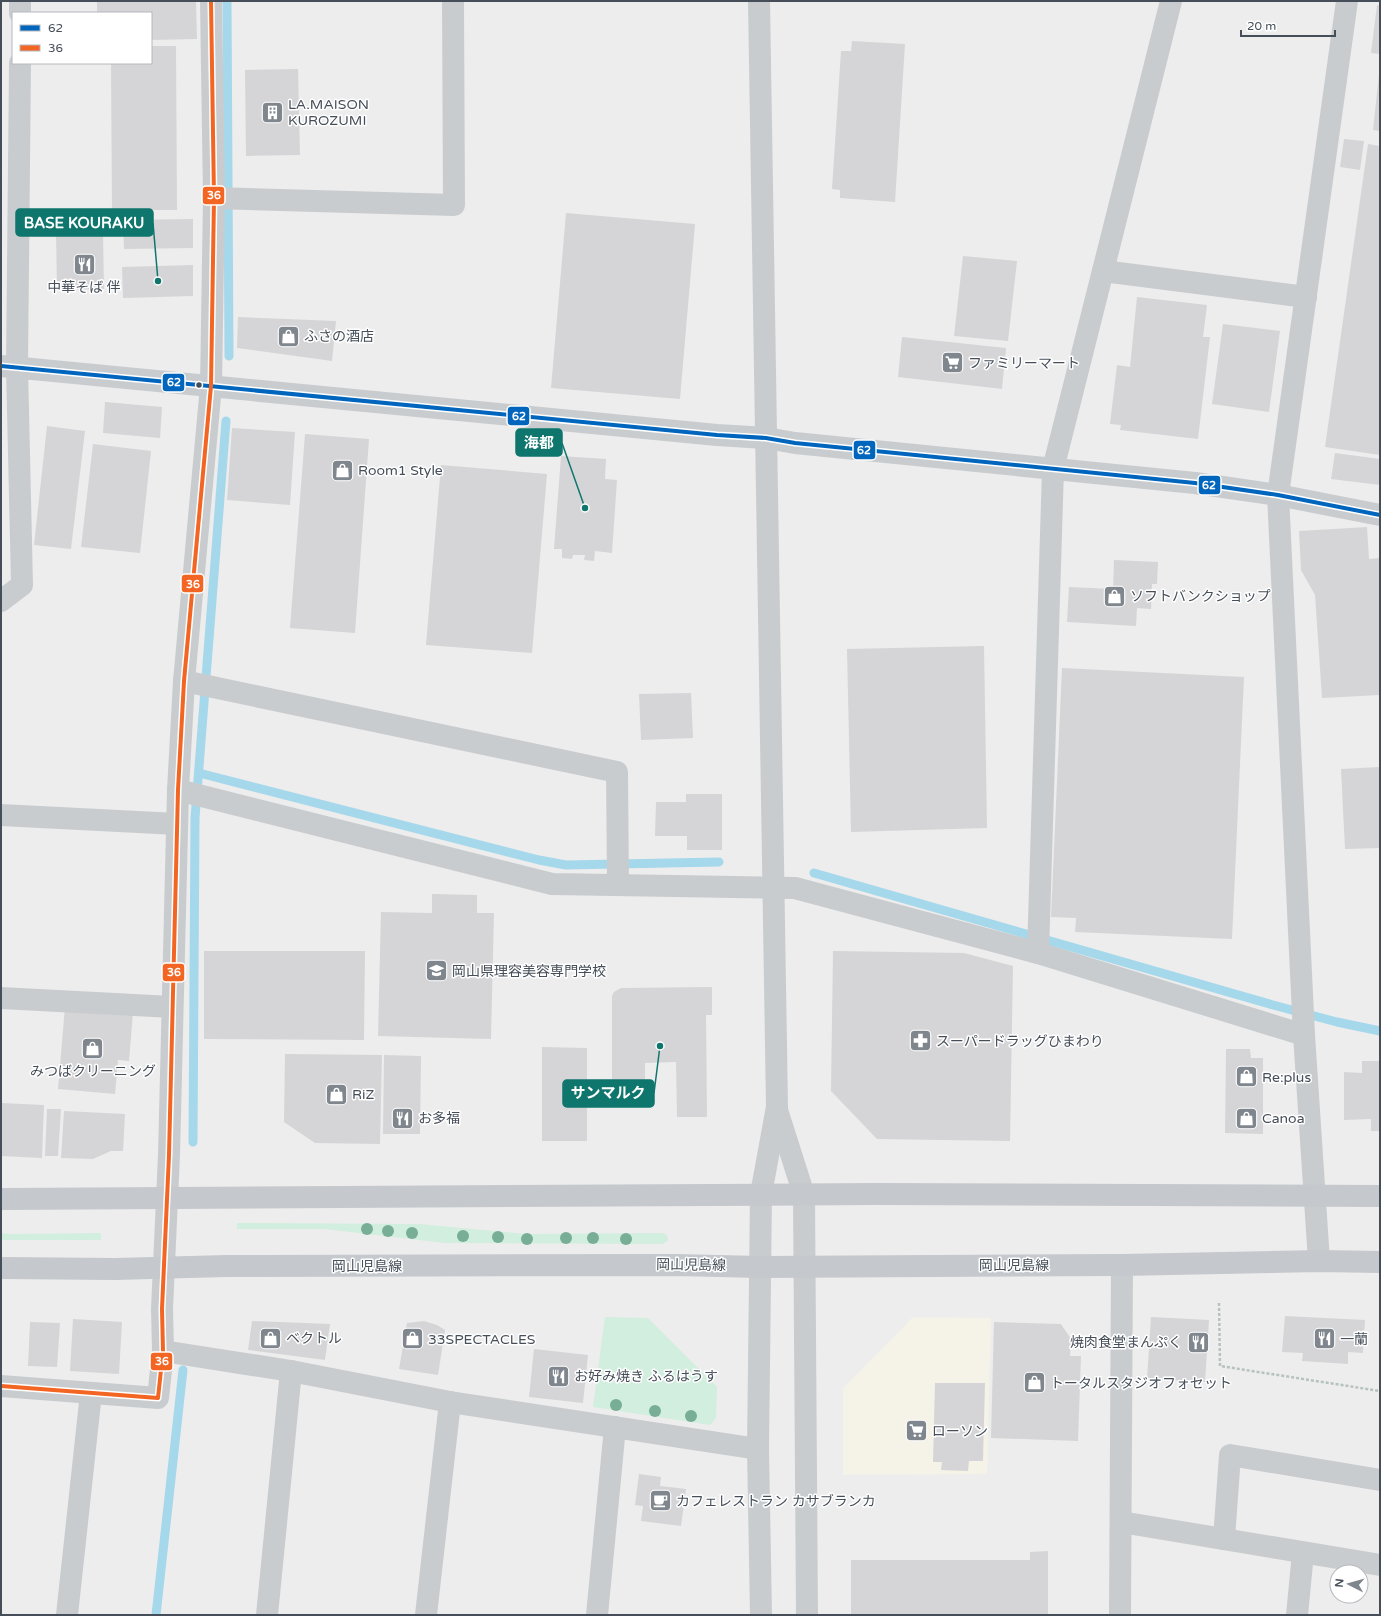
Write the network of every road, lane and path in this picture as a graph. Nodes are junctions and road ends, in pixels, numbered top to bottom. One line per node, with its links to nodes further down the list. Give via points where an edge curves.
1 (20, 1): 7 (street)
2 (211, 1): 9 (street)
3 (453, 1): 9 (street, via 454,205)
4 (759, 1): 14 (street)
5 (1171, 1): 10 (street)
6 (1347, 1): 11 (street)
7 (20, 12)
8 (20, 64): 12 (street)
9 (223, 199): 13 (street)
10 (1103, 271): 11 (street); 15 (street)
11 (1306, 297): 16 (street)
12 (9, 366): 13 (street); 18 (street, via 22,585)
13 (211, 386): 14 (street); 19 (street)
14 (766, 438): 15 (street); 24 (street)
15 (1053, 469): 16 (street, via 1195,483); 25 (street)
16 (1278, 495): 17 (street); 28 (street)
17 (1380, 515)
18 (1, 601)
19 (198, 684): 20 (street); 23 (street, via 617,772)
20 (190, 793): 22 (street); 23 (street, via 552,884)
21 (1, 815): 22 (street)
22 (177, 824): 27 (street)
23 (618, 870): 24 (street)
24 (773, 888): 25 (street, via 795,888); 29 (street)
25 (1039, 942): 28 (street)
26 (1, 998): 27 (street)
27 (172, 1007): 34 (street)
28 (1304, 1020): 32 (street)
29 (776, 1107): 30 (street); 31 (street)
30 (761, 1194): 31 (main road); 34 (main road); 40 (street)
31 (804, 1195): 32 (main road); 39 (street)
32 (1316, 1196): 33 (main road); 36 (street)
33 (1380, 1196)
34 (167, 1198): 35 (main road); 42 (street)
35 (1, 1199)
36 (1319, 1261): 37 (main road, 岡山児島線); 38 (main road, 岡山児島線)
37 (1380, 1262)
38 (1122, 1265): 39 (main road, 岡山児島線); 53 (street)
39 (804, 1266): 40 (main road, 岡山児島線); 62 (street)
40 (760, 1267): 42 (main road, 岡山児島線, via 676,1265); 51 (street)
41 (1, 1268): 42 (main road, 岡山児島線)
42 (164, 1268): 44 (street)
43 (1219, 1303): 47 (path, via 1220,1366)
44 (163, 1351): 45 (street); 48 (street, via 158,1398)
45 (291, 1371): 49 (street); 58 (street)
46 (1, 1386): 48 (street)
47 (1380, 1391)
48 (91, 1393): 57 (street)
49 (450, 1402): 50 (street); 59 (street)
50 (615, 1427): 51 (street); 60 (street)
51 (758, 1449): 61 (street)
52 (1380, 1480): 54 (street, via 1230,1455)
53 (1121, 1522): 54 (street); 63 (street)
54 (1224, 1539): 55 (street)
55 (1303, 1553): 56 (street); 64 (street)
56 (1380, 1565)
57 (67, 1615)
58 (267, 1615)
59 (426, 1615)
60 (597, 1615)
61 (761, 1615)
62 (806, 1615)
63 (1120, 1615)
64 (1297, 1615)

